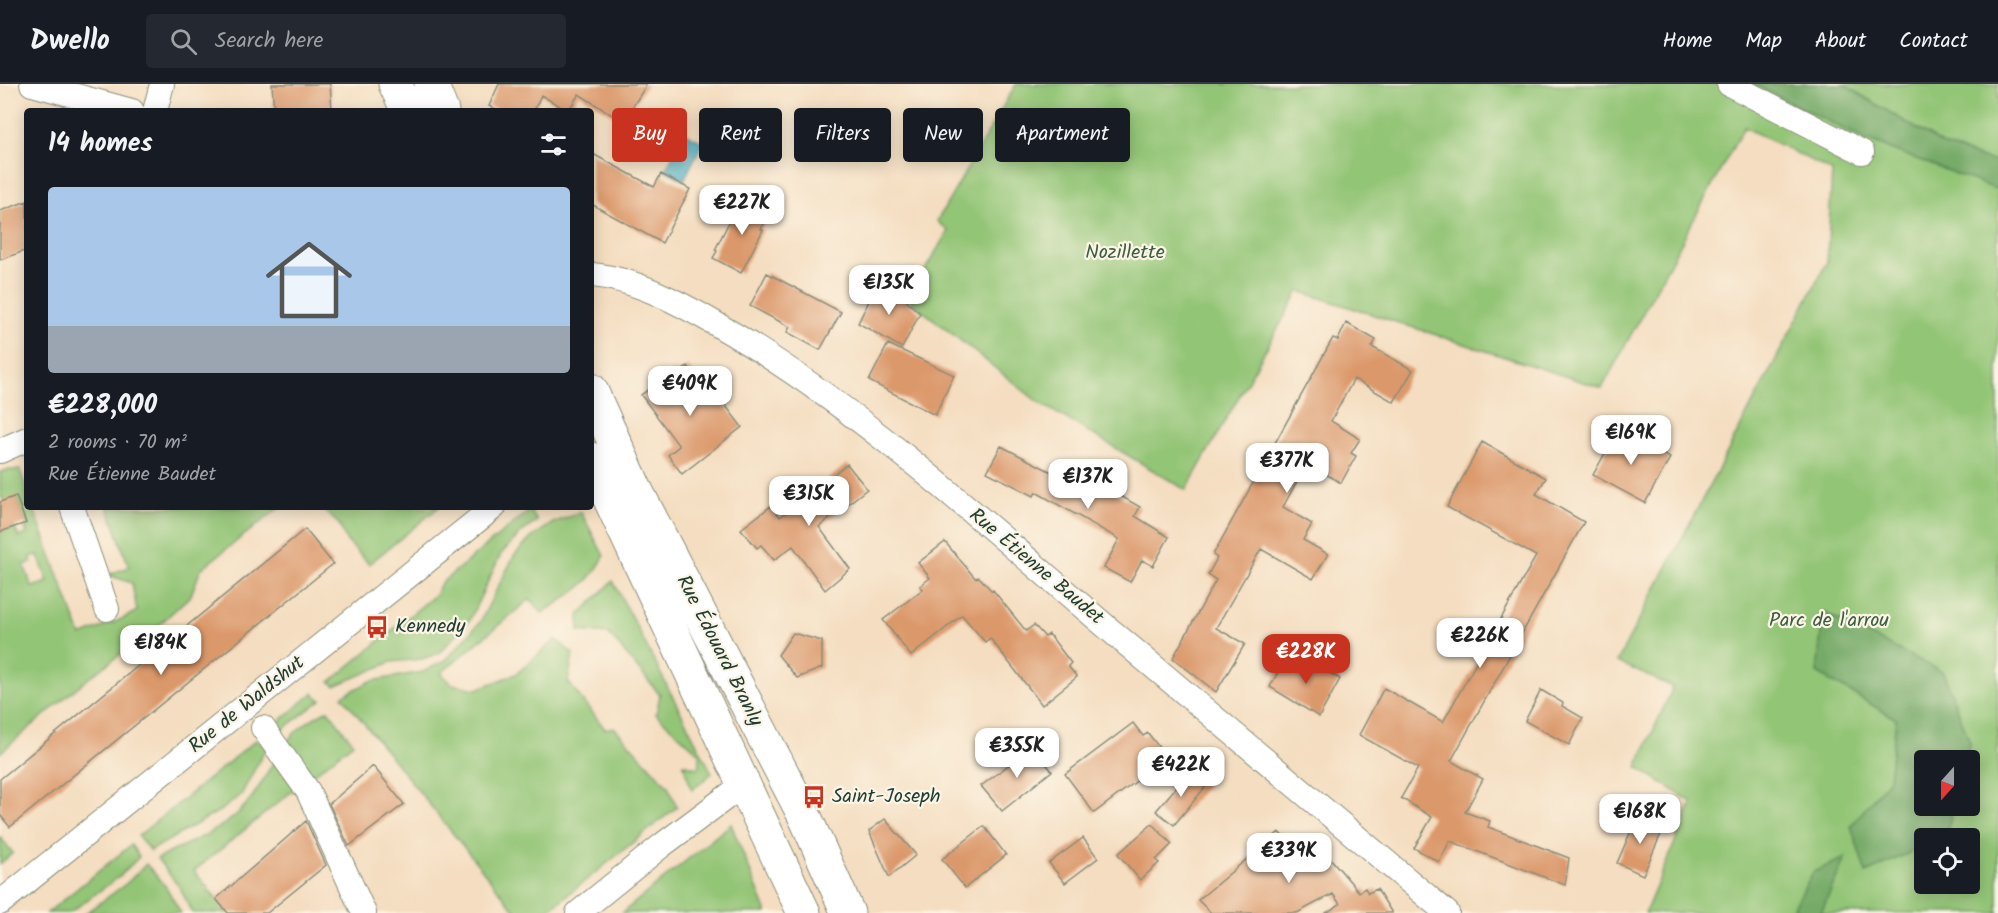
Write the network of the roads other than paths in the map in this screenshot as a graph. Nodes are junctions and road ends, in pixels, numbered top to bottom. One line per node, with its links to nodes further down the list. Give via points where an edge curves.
1 (32, 84): 6 (street)
2 (162, 84): 7 (street)
3 (395, 84): 8 (main road)
4 (431, 84): 9 (main road)
5 (1729, 84): 10 (street)
6 (121, 108)
7 (156, 108)
8 (407, 108)
9 (441, 108)
10 (1862, 152)
11 (594, 276): 26 (street, Rue Étienne Baudet, via 648,290 701,316 754,346 847,413 931,477)
12 (596, 412): 25 (main road, Rue Édouard Branly, via 806,819)
13 (24, 440): 14 (street)
14 (0, 451)
15 (594, 465): 20 (main road, Rue Édouard Branly)
16 (73, 510): 18 (street)
17 (490, 510): 21 (street, Rue de Waldshut)
18 (107, 609)
19 (263, 728): 22 (street, via 308,791)
20 (744, 784): 23 (street); 24 (main road, Rue Édouard Branly)
21 (0, 903)
22 (364, 913)
23 (578, 913)
24 (804, 913)
25 (848, 913)
26 (1447, 913)

